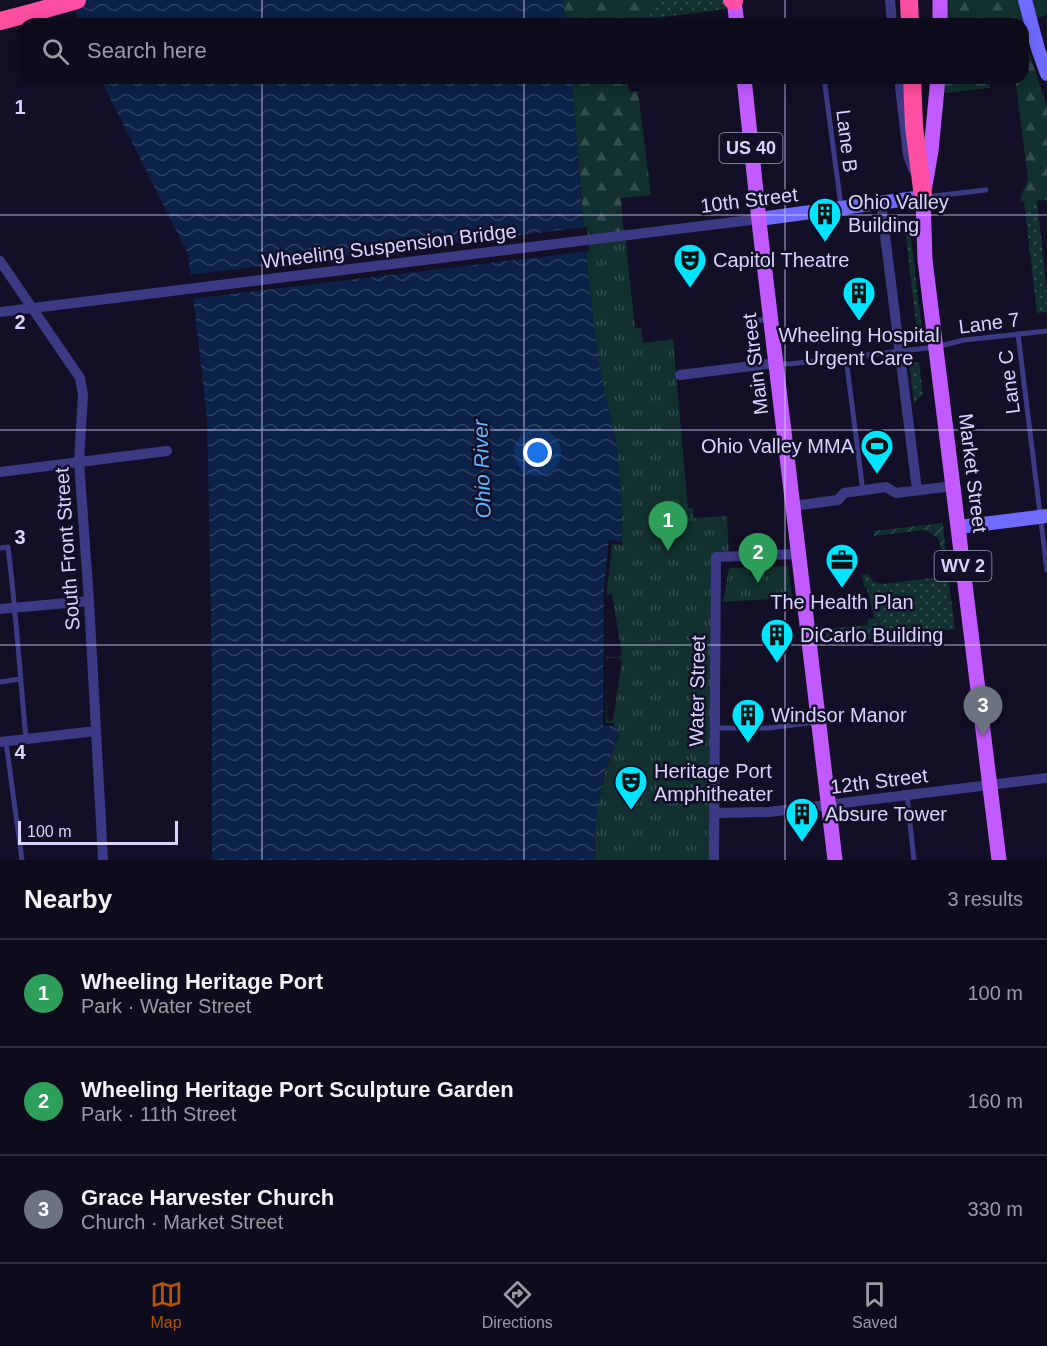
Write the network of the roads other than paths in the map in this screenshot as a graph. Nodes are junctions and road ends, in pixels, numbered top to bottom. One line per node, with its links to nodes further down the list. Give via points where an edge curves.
1 (78, 0): 7 (highway); 12 (highway)
2 (733, 0): 8 (main road)
3 (890, 0): 9 (street)
4 (909, 0): 10 (highway)
5 (940, 0): 11 (main road)
6 (1025, 0): 13 (main road)
7 (0, 10)
8 (736, 18)
9 (892, 18)
10 (910, 18)
11 (940, 18)
12 (0, 21)
13 (1047, 74)
14 (745, 84): 23 (main road, Main Street / US 40)
15 (825, 84): 22 (lane, Lane B)
16 (899, 84): 20 (street, Market Street, via 908,155)
17 (912, 84): 20 (highway)
18 (937, 84): 20 (main road, Market Street)
19 (986, 189): 20 (lane)
20 (923, 197): 21 (main road, 10th Street); 32 (main road, Market Street / WV 2, via 925,260)
21 (881, 203): 22 (main road, 10th Street); 33 (street)
22 (841, 208): 23 (main road, 10th Street)
23 (759, 219): 24 (street, 10th Street); 28 (main road, Main Street)
24 (686, 228): 26 (street, Wheeling Suspension Bridge)
25 (0, 261): 26 (street, South Front Street)
26 (32, 309): 27 (street, Wheeling Suspension Bridge); 38 (street, South Front Street, via 80,378 83,395)
27 (0, 312)
28 (771, 319): 29 (lane); 35 (main road, Main Street)
29 (753, 321)
30 (1047, 331): 31 (lane, Lane 7)
31 (1018, 334): 32 (lane, Lane 7); 44 (lane, Lane C)
32 (936, 347): 33 (lane, Lane 7); 41 (main road, Market Street / WV 2)
33 (900, 351): 34 (lane, Lane 7); 42 (street)
34 (846, 358): 35 (lane, Lane 7); 40 (lane)
35 (776, 363): 36 (street); 43 (main road, Main Street)
36 (680, 375)
37 (167, 451): 38 (street)
38 (79, 461): 39 (street); 49 (street, South Front Street)
39 (0, 472)
40 (862, 484)
41 (953, 486): 42 (street); 45 (main road, Market Street / WV 2)
42 (917, 490): 43 (street, via 896,493 886,488 843,493 838,500)
43 (793, 506): 47 (main road, Main Street)
44 (1044, 517): 45 (main road); 48 (lane, Lane C)
45 (959, 527): 60 (main road, Market Street / WV 2)
46 (0, 548): 50 (lane, via 8,547)
47 (799, 555): 54 (main road, Main Street); 55 (street, Water Street, via 717,557)
48 (1047, 570)
49 (89, 601): 50 (street); 56 (street, South Front Street)
50 (15, 607): 51 (street); 52 (lane)
51 (0, 609)
52 (20, 679): 53 (lane); 57 (lane)
53 (0, 682)
54 (819, 722): 55 (lane, via 769,728); 62 (main road, Main Street)
55 (715, 728): 63 (street, Water Street)
56 (96, 731): 57 (street); 65 (street, South Front Street)
57 (26, 739): 58 (street)
58 (3, 742): 64 (lane)
59 (1047, 778): 60 (street, 12th Street)
60 (991, 785): 61 (street, 12th Street); 69 (main road, Market Street / WV 2)
61 (907, 795): 62 (street, 12th Street); 68 (lane)
62 (829, 805): 63 (street, 12th Street); 67 (main road, Main Street)
63 (714, 813): 66 (street, Water Street)
64 (22, 860)
65 (103, 860)
66 (714, 860)
67 (835, 860)
68 (914, 860)
69 (999, 860)

